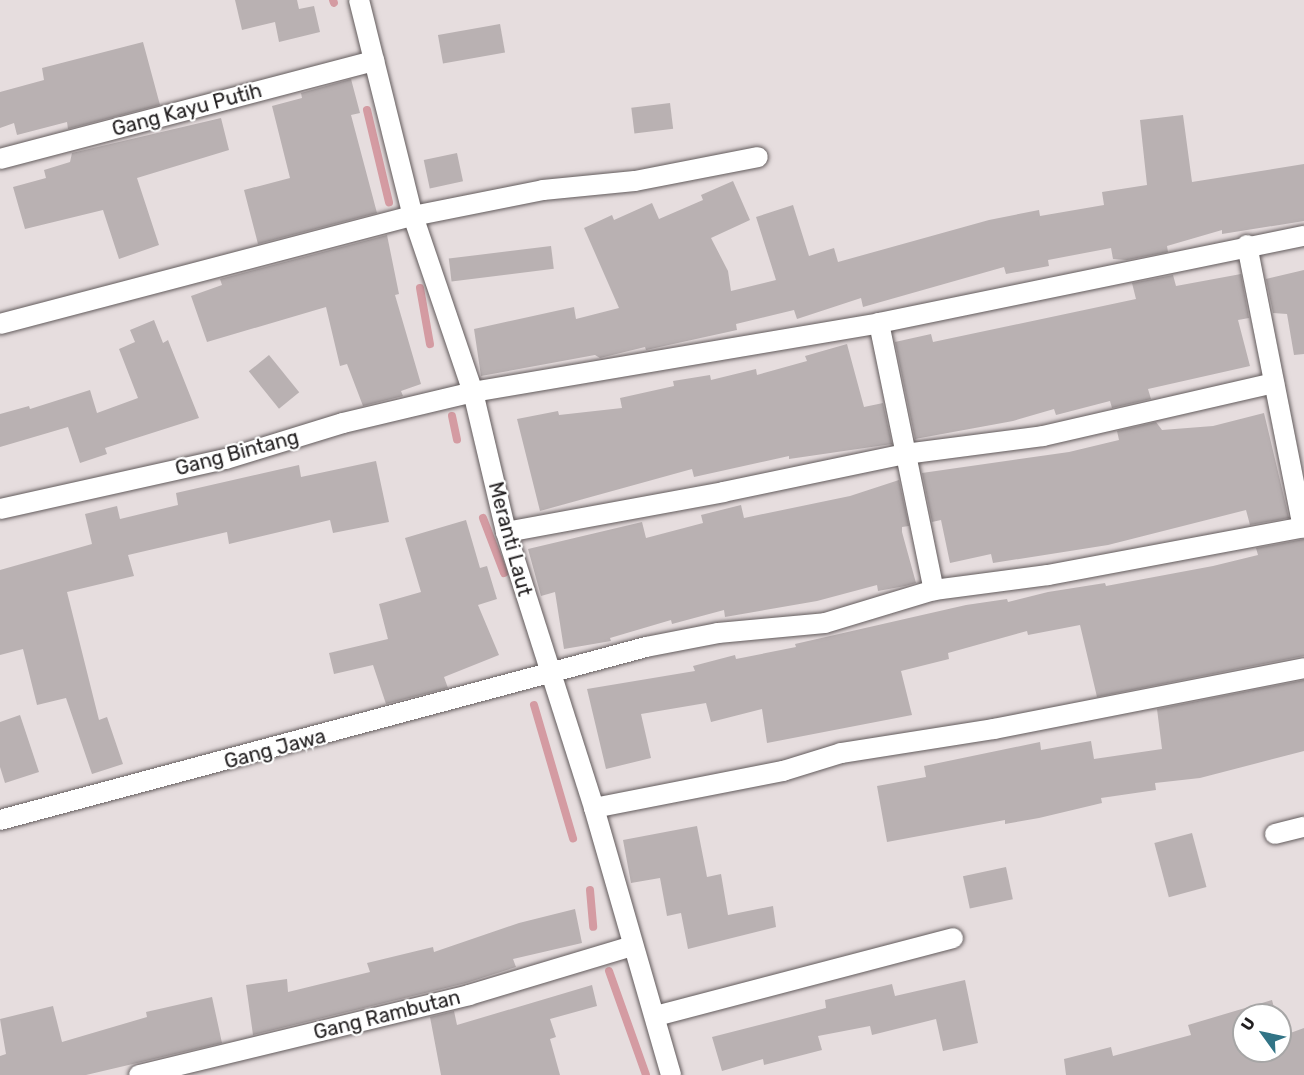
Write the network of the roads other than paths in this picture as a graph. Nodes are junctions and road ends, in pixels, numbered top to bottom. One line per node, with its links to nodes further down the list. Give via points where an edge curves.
1 (359, 0): 2 (street, Meranti Laut)
2 (374, 61): 4 (street, Gang Kayu Putih); 5 (street, Meranti Laut)
3 (758, 157): 5 (street, via 635,181 543,190)
4 (0, 159)
5 (412, 216): 9 (street); 11 (street, Meranti Laut)
6 (1304, 236): 7 (street, Gang Bintang)
7 (1247, 245): 8 (street, Gang Bintang); 10 (street)
8 (879, 323): 11 (street, Gang Bintang); 12 (street)
9 (0, 324)
10 (1274, 383): 12 (street, via 1044,436); 14 (street)
11 (473, 392): 13 (street, Gang Bintang, via 343,423 226,459); 15 (street, Meranti Laut)
12 (905, 454): 15 (street); 16 (street)
13 (0, 509)
14 (1303, 527): 16 (street, Gang Jawa, via 1048,575)
15 (506, 532): 18 (street, Meranti Laut)
16 (934, 590): 18 (street, Gang Jawa, via 825,623 718,633)
17 (1304, 668): 19 (street, via 994,729 841,753 783,771)
18 (549, 671): 19 (street, Meranti Laut); 20 (street, Gang Jawa, via 386,720)
19 (594, 808): 24 (street, Meranti Laut)
20 (0, 820)
21 (1304, 827): 22 (street)
22 (1275, 834)
23 (953, 938): 25 (street)
24 (632, 946): 25 (street, Meranti Laut); 26 (street, Gang Rambutan, via 469,995)
25 (656, 1016): 27 (street, Meranti Laut)
26 (139, 1075)
27 (671, 1075)

